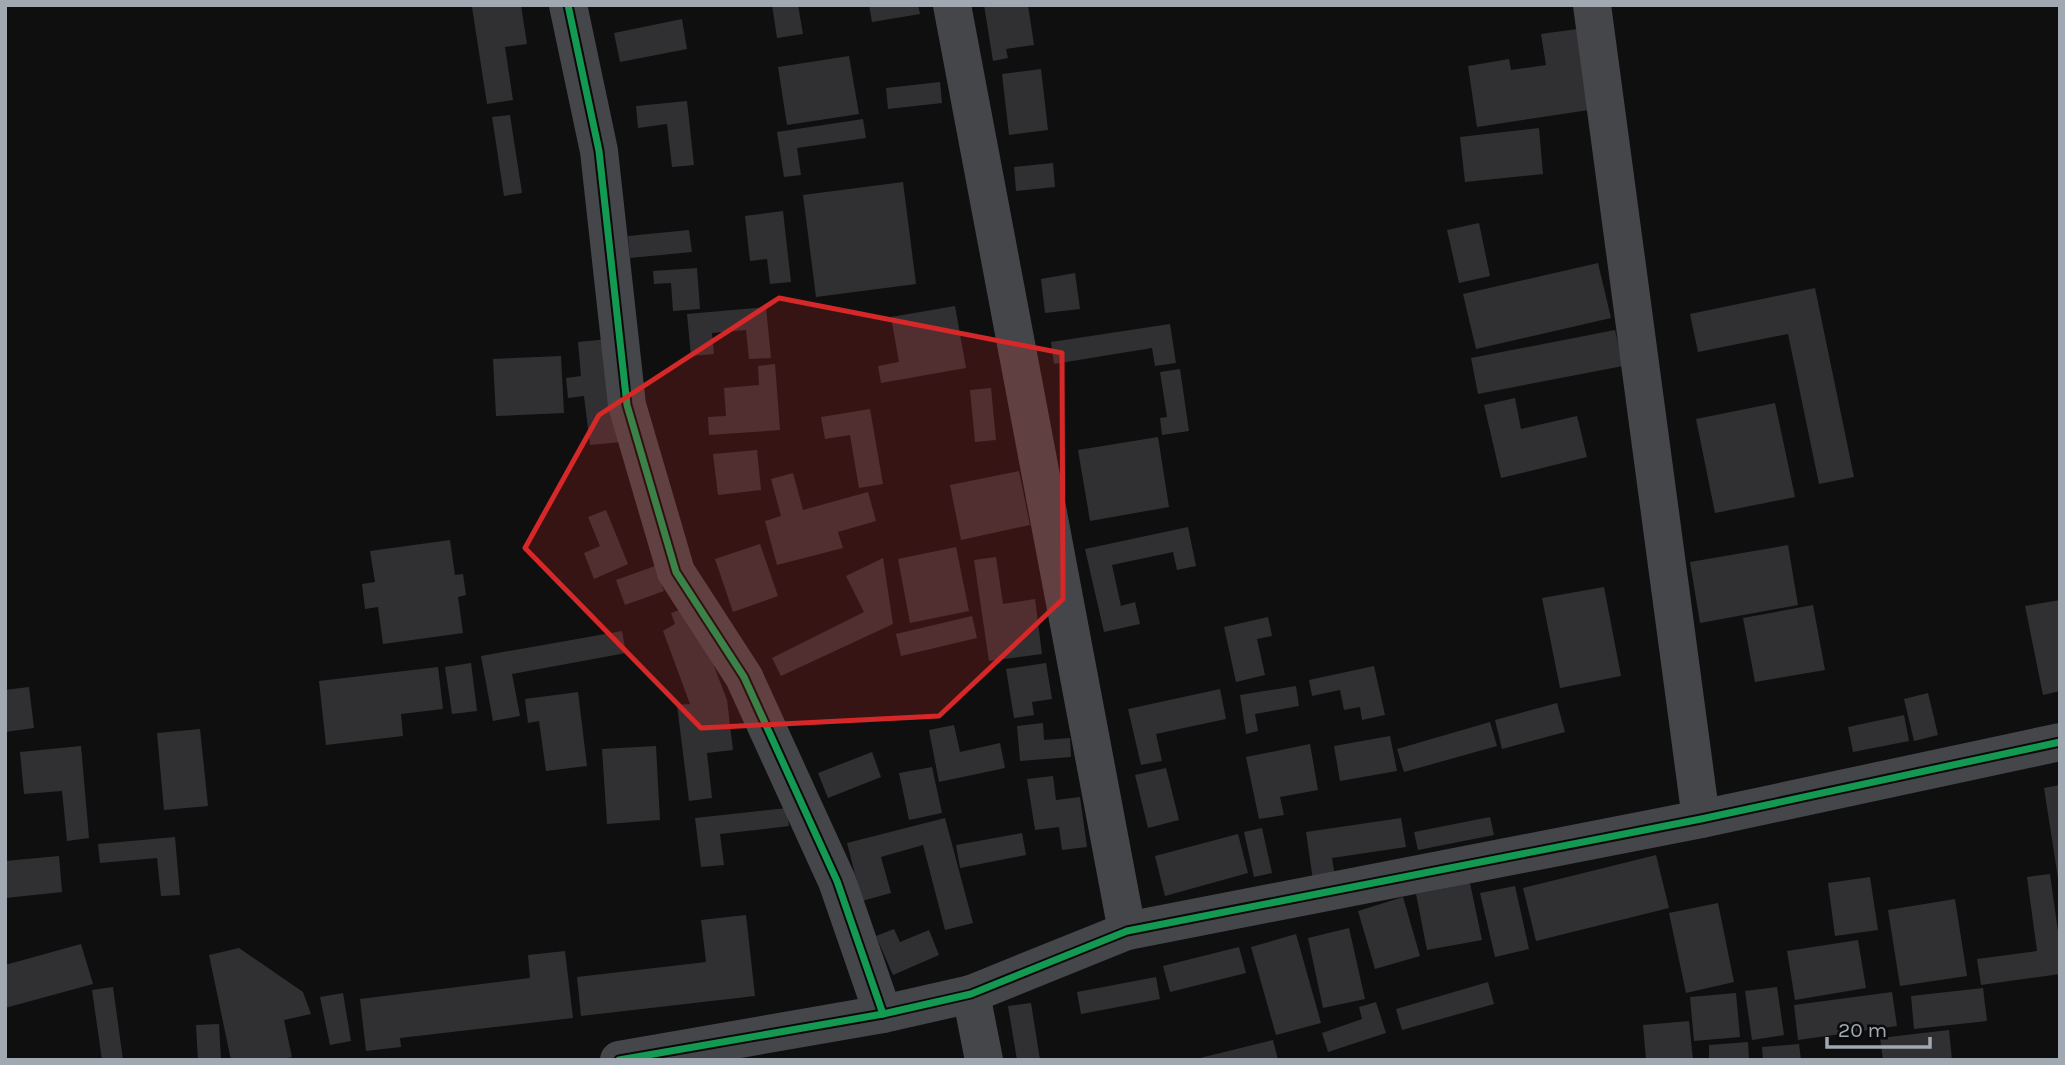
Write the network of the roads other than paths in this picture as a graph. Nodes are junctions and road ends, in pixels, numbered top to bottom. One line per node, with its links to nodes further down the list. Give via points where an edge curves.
1 (568, 5): 8 (street, via 598,151 627,405 676,572 744,677 837,881)
2 (952, 5): 6 (street)
3 (1591, 5): 5 (street)
4 (2060, 742): 5 (street)
5 (1701, 819): 6 (street)
6 (1127, 931): 7 (street)
7 (971, 994): 8 (street); 10 (street)
8 (883, 1014): 9 (street)
9 (619, 1060)
10 (984, 1060)

